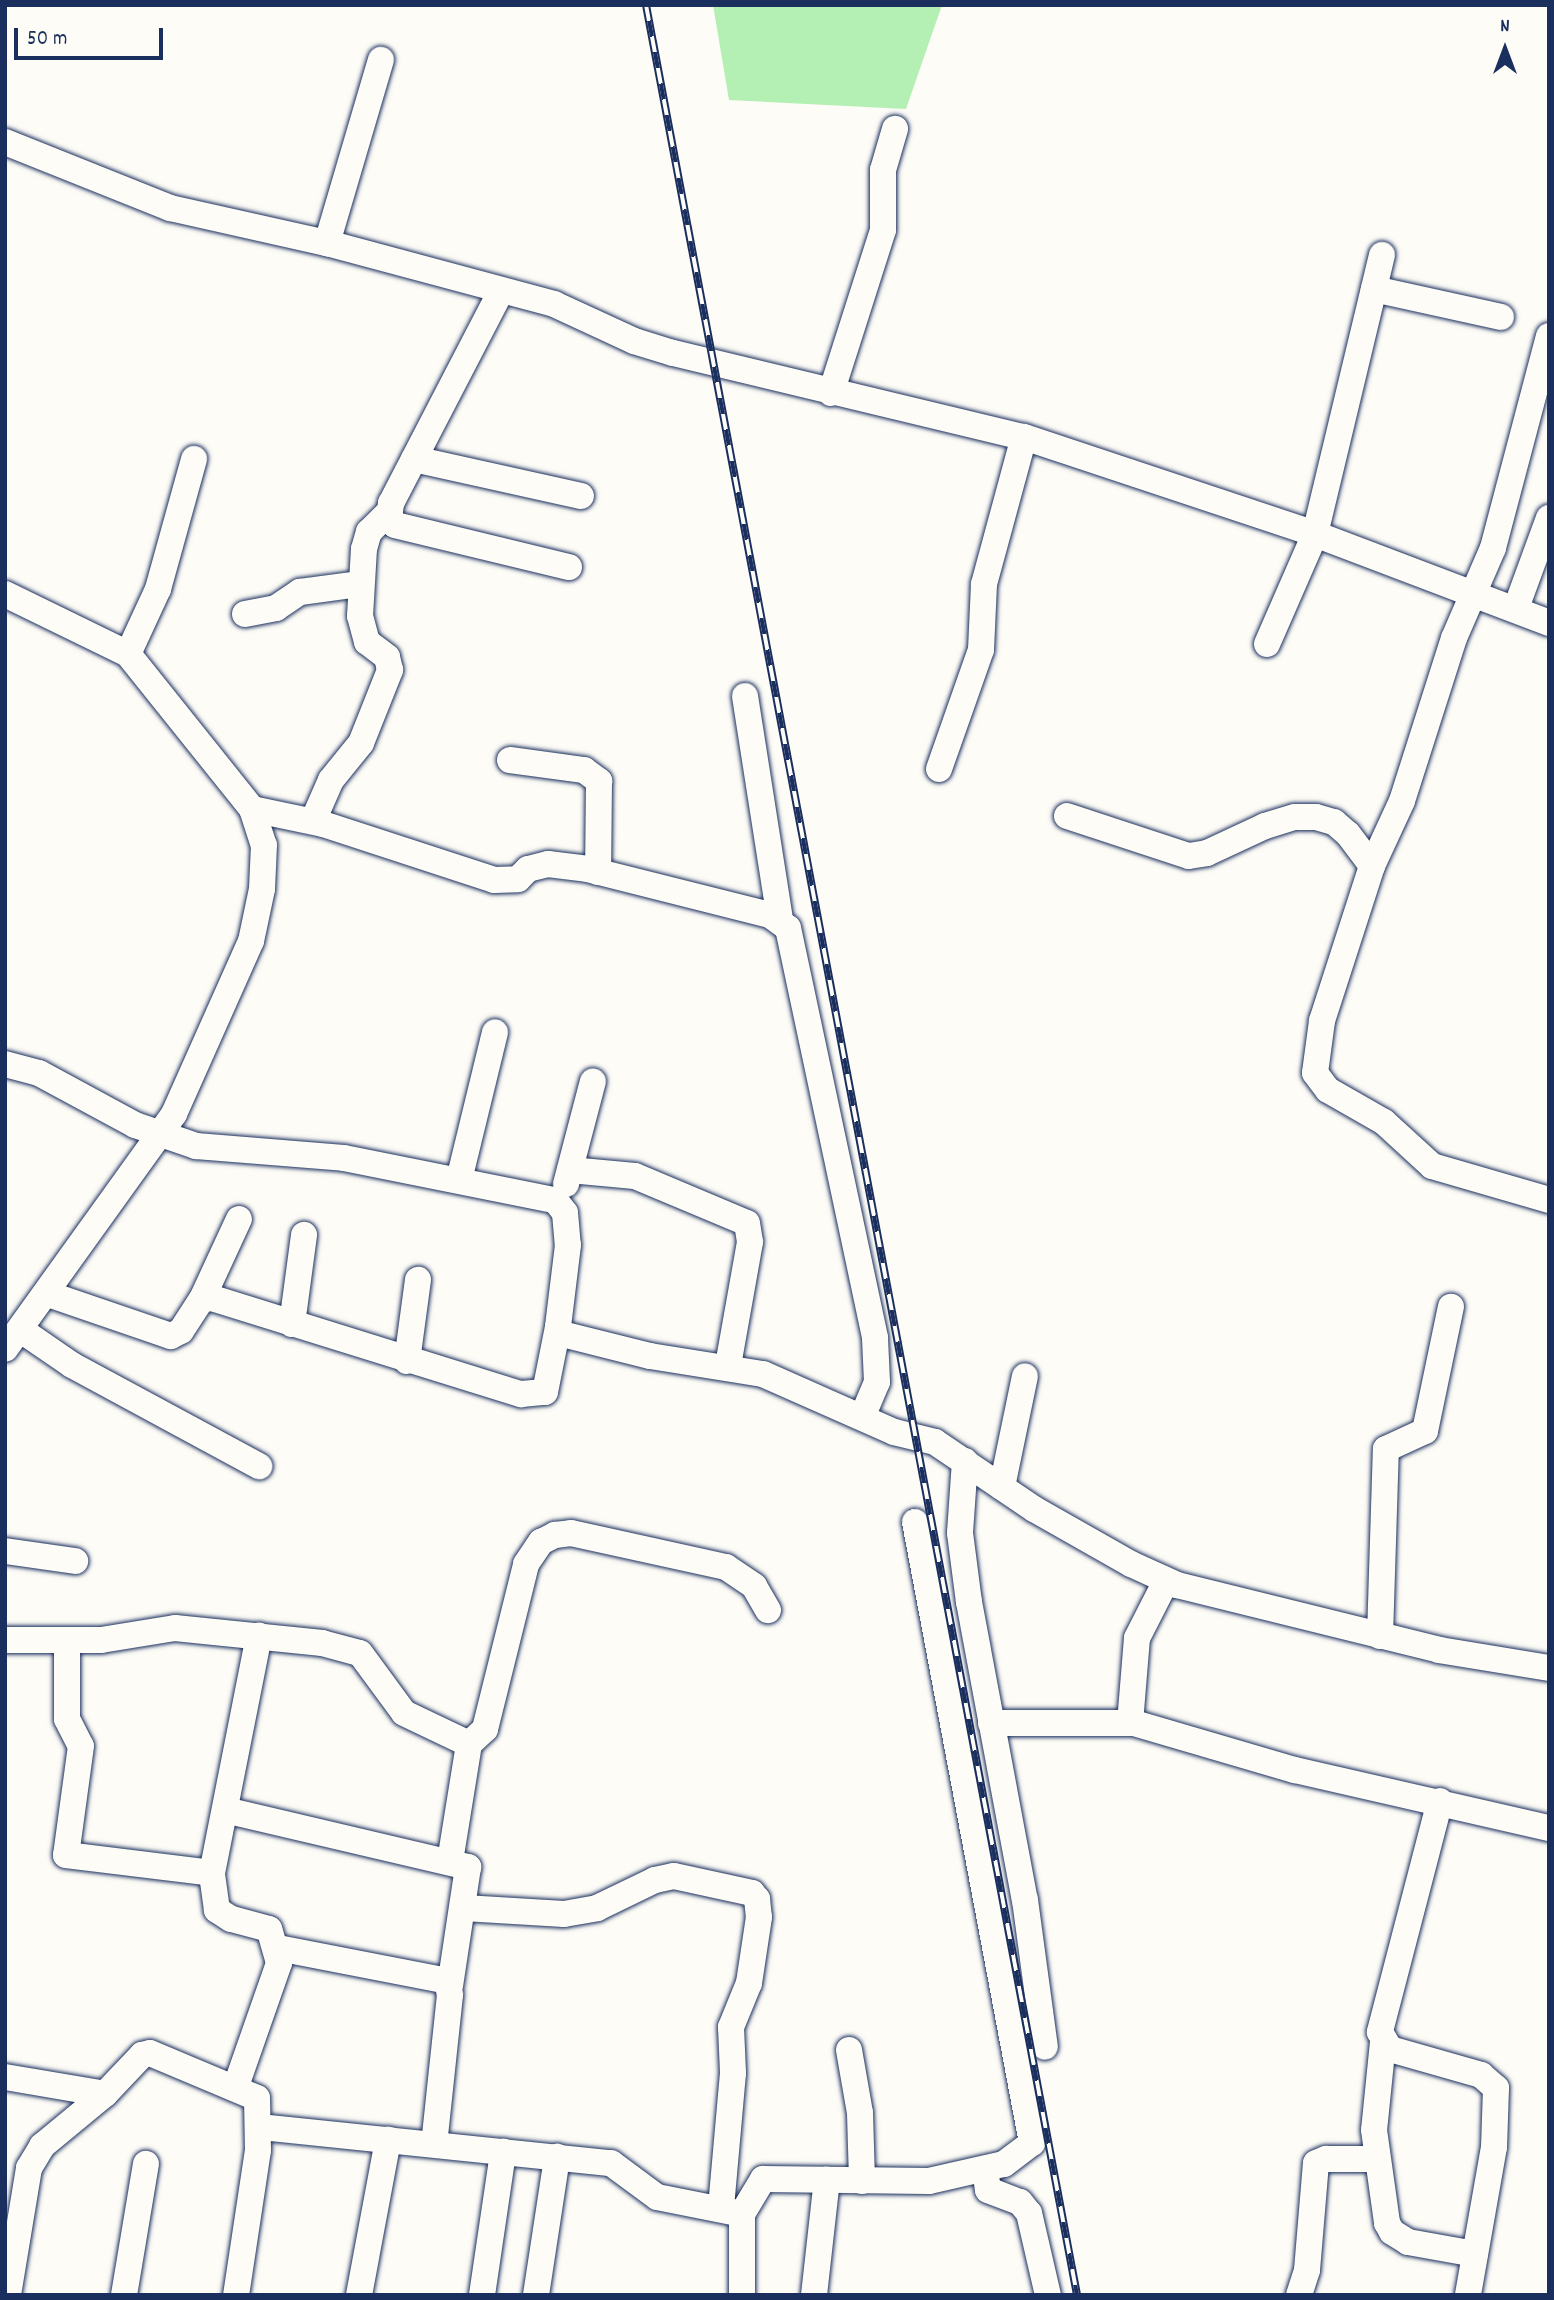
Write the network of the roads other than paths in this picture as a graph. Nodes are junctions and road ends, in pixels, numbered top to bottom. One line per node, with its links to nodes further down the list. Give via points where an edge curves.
1 (380, 60): 4 (street)
2 (895, 129): 10 (street, via 883,170 884,230)
3 (5, 142): 4 (street, via 170,208)
4 (327, 243): 7 (street)
5 (1382, 256): 6 (street)
6 (1374, 289): 8 (street); 17 (street)
7 (502, 291): 10 (street, via 554,304 634,341); 13 (street)
8 (1502, 317)
9 (1549, 337): 21 (street)
10 (831, 393): 11 (street)
11 (1024, 437): 17 (street); 29 (street, via 984,584 981,650)
12 (194, 459): 26 (street, via 158,589)
13 (414, 459): 14 (street); 15 (street)
14 (581, 496)
15 (388, 513): 18 (street, via 395,525); 19 (street, via 369,532)
16 (1549, 518): 22 (street)
17 (1315, 534): 21 (street); 25 (street)
18 (569, 566)
19 (360, 584): 23 (street, via 300,592 276,608); 32 (street, via 363,632 367,642 387,657 390,670 361,743 331,780)
20 (5, 594): 26 (street)
21 (1476, 595): 22 (street); 33 (street, via 1450,650 1402,801)
22 (1516, 608): 24 (street)
23 (245, 614)
24 (1549, 623)
25 (1267, 644)
26 (128, 654): 30 (street)
27 (746, 696): 35 (street)
28 (510, 760): 34 (street, via 584,770 599,781)
29 (939, 769)
30 (252, 809): 32 (street); 39 (street, via 264,845 264,870 251,941 183,1096)
31 (1067, 816): 33 (street, via 1189,856 1265,826 1295,817 1316,817 1348,834)
32 (313, 821): 34 (street, via 494,880 518,879 528,869 548,864)
33 (1372, 866): 42 (street, via 1318,1038 1317,1079 1384,1122 1432,1166)
34 (598, 872): 35 (street)
35 (780, 920): 56 (street, via 791,938 875,1338 877,1382)
36 (495, 1032): 41 (street)
37 (5, 1064): 39 (street, via 39,1073)
38 (593, 1081): 40 (street)
39 (157, 1135): 41 (street, via 215,1149 326,1155); 47 (street)
40 (570, 1170): 43 (street); 54 (street, via 635,1176 747,1223 750,1242)
41 (459, 1180): 43 (street)
42 (1549, 1200)
43 (560, 1203): 51 (street, via 568,1245)
44 (239, 1219): 48 (street)
45 (304, 1235): 50 (street)
46 (418, 1280): 53 (street)
47 (48, 1294): 48 (street, via 171,1336 181,1331); 52 (street)
48 (202, 1299): 50 (street, via 212,1297)
49 (1451, 1307): 66 (street, via 1425,1432 1387,1449)
50 (292, 1324): 53 (street)
51 (558, 1328): 53 (street, via 546,1388 539,1394 510,1392); 54 (street, via 566,1336 621,1350)
52 (13, 1340): 58 (street, via 72,1365)
53 (407, 1361)
54 (727, 1365): 56 (street, via 792,1385)
55 (1024, 1376): 59 (street)
56 (862, 1417): 57 (street, via 894,1432 935,1442)
57 (965, 1461): 59 (street); 70 (street, via 960,1533)
58 (259, 1466)
59 (1002, 1487): 63 (street)
60 (915, 1522): 94 (street, via 1031,2138 1027,2150 1004,2164)
61 (5, 1551): 62 (street)
62 (75, 1561)
63 (1166, 1581): 66 (street); 71 (street, via 1137,1638)
64 (768, 1609): 72 (street, via 754,1586 726,1567 571,1533 555,1535 541,1542 526,1564 485,1729)
65 (259, 1636): 68 (street, via 175,1628); 72 (street, via 322,1643 360,1653 404,1713); 74 (street)
66 (1380, 1636): 69 (street)
67 (5, 1640): 68 (street)
68 (67, 1641): 77 (street, via 67,1719 80,1746 66,1855)
69 (1549, 1668)
70 (991, 1723): 71 (street); 82 (street)
71 (1130, 1723): 73 (street, via 1295,1770)
72 (469, 1744): 76 (street)
73 (1440, 1801): 75 (street); 81 (street, via 1382,2021)
74 (225, 1810): 76 (street); 77 (street)
75 (1549, 1828)
76 (450, 1861): 78 (street, via 468,1867)
77 (212, 1872): 79 (street, via 221,1915 269,1930)
78 (464, 1908): 80 (street); 97 (street, via 564,1914 597,1908 655,1880 674,1876 752,1893 759,1917 749,1983 731,2027)
79 (278, 1948): 80 (street, via 438,1978); 85 (street, via 272,1992)
80 (450, 1986): 89 (street)
81 (1383, 2042): 92 (street, via 1374,2115); 98 (street, via 1390,2049 1481,2075 1496,2088 1494,2147)
82 (1045, 2047)
83 (849, 2050): 96 (street, via 860,2113)
84 (5, 2077): 86 (street)
85 (236, 2086): 86 (street, via 150,2053 142,2055); 87 (street, via 257,2098)
86 (105, 2094): 99 (street, via 42,2146 29,2168)
87 (260, 2127): 88 (street); 101 (street)
88 (388, 2140): 89 (street); 102 (street)
89 (434, 2144): 90 (street)
90 (503, 2152): 91 (street); 103 (street)
91 (556, 2157): 97 (street, via 611,2163 657,2197); 104 (street)
92 (1377, 2159): 98 (street, via 1392,2232 1408,2242); 108 (street, via 1315,2163 1307,2270)
93 (146, 2164): 100 (street)
94 (971, 2172): 96 (street, via 912,2183); 107 (street, via 988,2190 1020,2202 1029,2213)
95 (827, 2180): 96 (street); 97 (street, via 763,2179); 106 (street)
96 (862, 2181)
97 (731, 2211): 105 (street)
98 (1475, 2254): 109 (street)
99 (8, 2295)
100 (124, 2295)
101 (236, 2295)
102 (359, 2295)
103 (482, 2295)
104 (536, 2295)
105 (742, 2295)
106 (814, 2295)
107 (1048, 2295)
108 (1299, 2295)
109 (1468, 2295)

